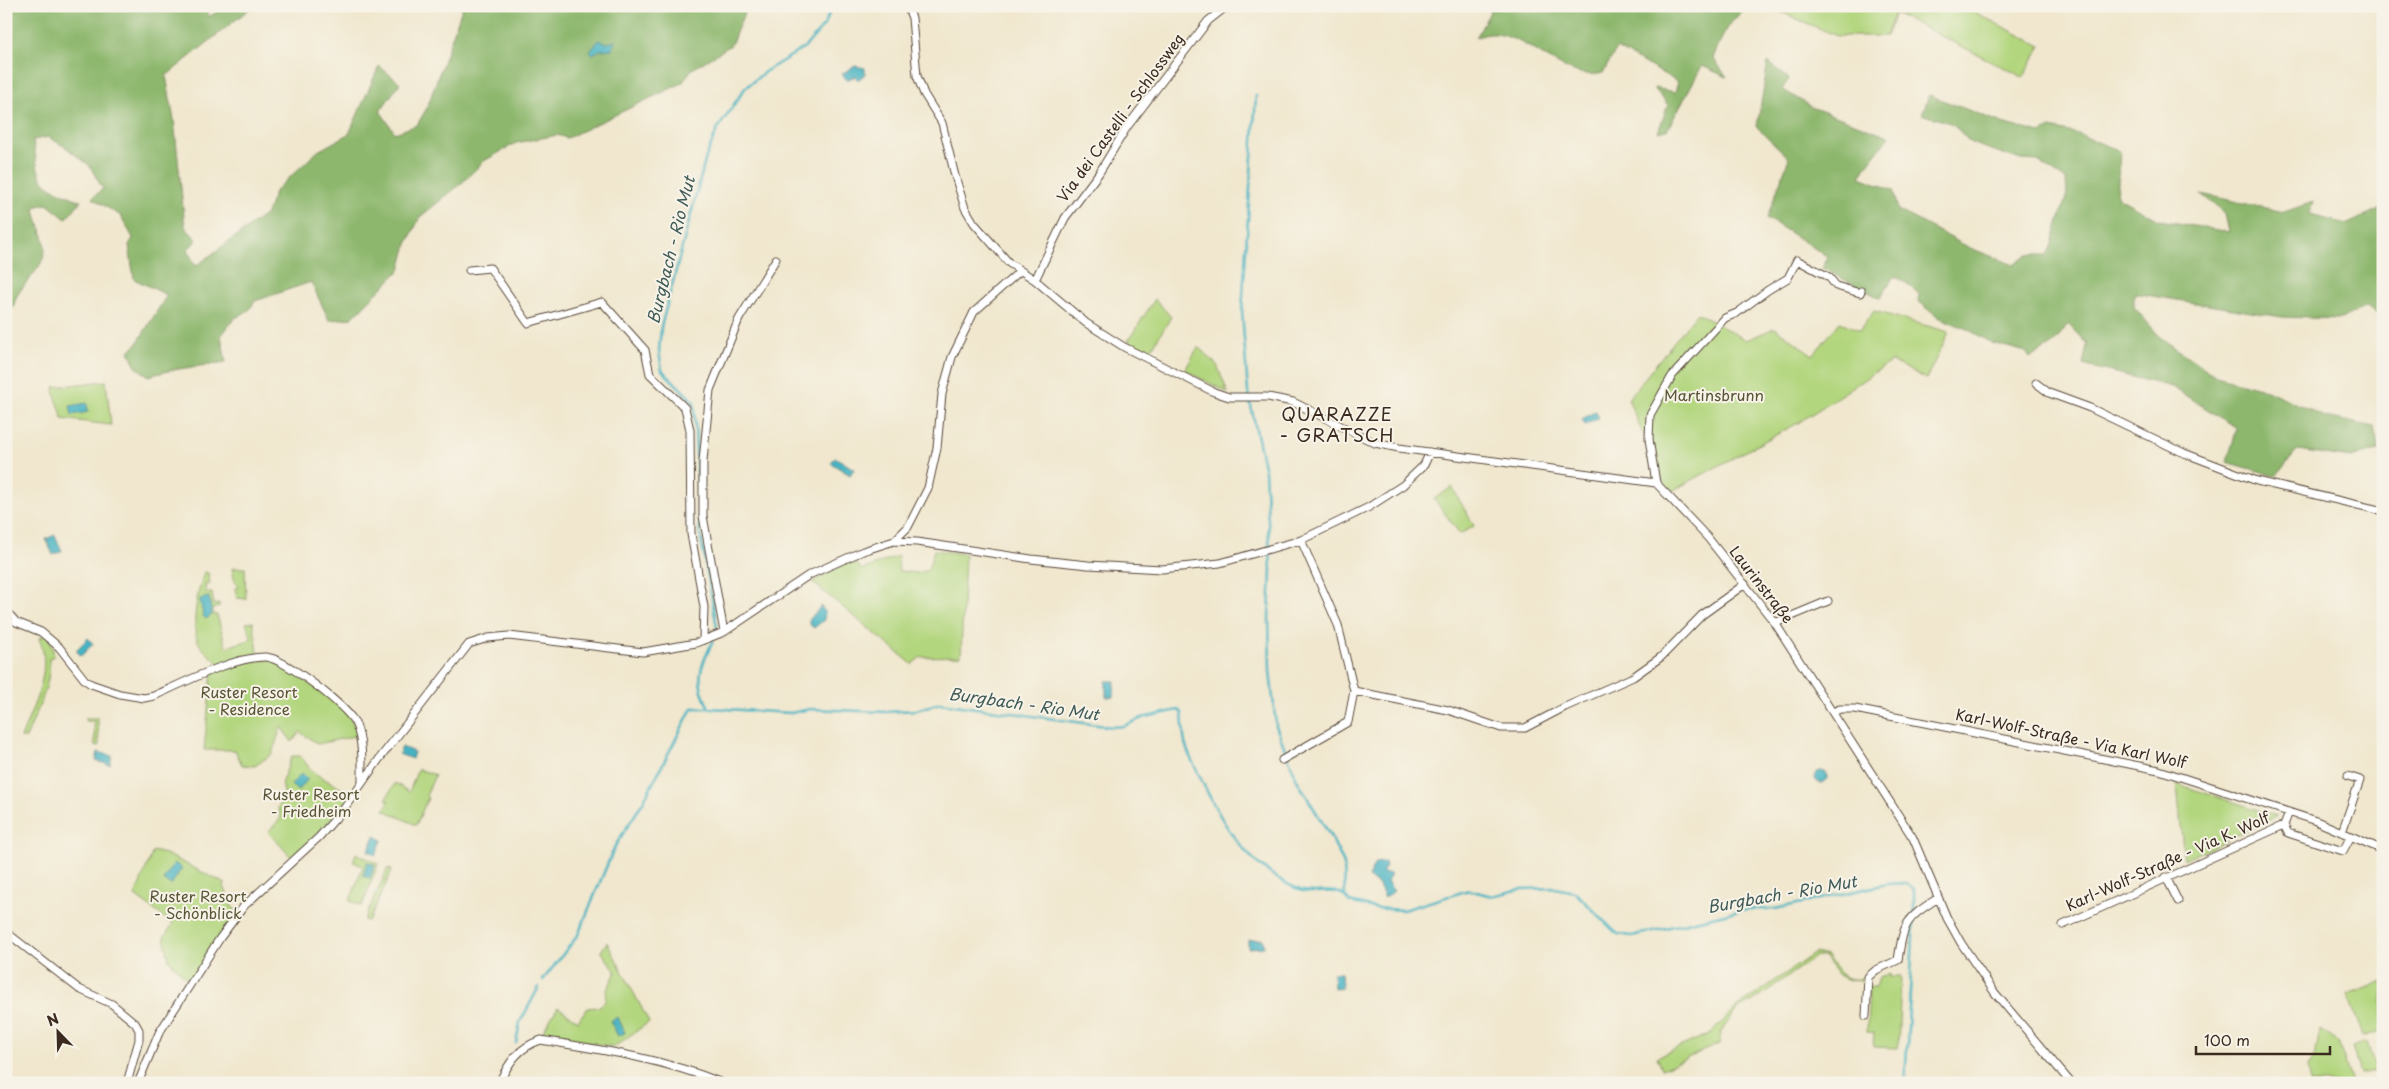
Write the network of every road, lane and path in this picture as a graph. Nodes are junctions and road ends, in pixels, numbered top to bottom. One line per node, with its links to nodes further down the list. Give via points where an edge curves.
1 (907, 6): 5 (street, via 912,18 917,76 942,123 965,208 974,224)
2 (1228, 6): 6 (street, Via dei Castelli - Schlossweg, via 1208,21 1127,127 1099,173 1065,218)
3 (776, 258): 18 (street, via 739,319 710,390 703,461 703,516)
4 (469, 270): 19 (street, via 490,268 528,323 602,302 645,350 650,374 685,408 690,430 691,534 704,607)
5 (1020, 271): 6 (street); 13 (street, via 974,312 952,357 942,394 937,448 928,488 908,527)
6 (1035, 280): 9 (street, via 1086,323 1124,347 1214,392 1229,397 1268,397 1293,402 1375,443)
7 (1861, 291): 10 (street, via 1836,286 1829,276 1797,260 1788,278 1738,313 1725,318 1672,376 1650,414 1649,439)
8 (2036, 383): 11 (street, via 2049,394 2090,408 2184,453 2257,480)
9 (1430, 452): 10 (street); 12 (street, via 1424,465 1403,485 1369,507)
10 (1656, 483): 14 (street, Laurinstraße, via 1708,538)
11 (2383, 510)
12 (1301, 540): 13 (street, via 1220,562 1162,569 1031,559); 20 (street, via 1338,625)
13 (894, 541): 18 (street, via 809,575)
14 (1745, 584): 17 (street, Laurinstraße); 20 (street, via 1702,615 1661,657 1633,677 1525,728 1501,728 1448,710)
15 (1828, 601): 17 (street)
16 (6, 611): 24 (street, via 16,622 41,632 59,647 84,680 120,694 144,698 154,696 235,663 262,657 274,659 330,697 352,717 360,740)
17 (1775, 623): 21 (street, Laurinstraße)
18 (724, 632): 19 (street)
19 (704, 640): 24 (street, via 643,652 509,636 473,643 462,652)
20 (1354, 691): 22 (street, via 1348,722)
21 (1833, 712): 25 (street, Karl-Wolf-Straße - Via Karl Wolf, via 1855,709 2159,770); 31 (street, Laurinstraße, via 1913,838)
22 (1282, 760)
23 (2348, 776): 27 (street, via 2360,780)
24 (362, 782): 37 (street, via 319,837 244,906 220,938 158,1033)
25 (2289, 812): 26 (street, Karl-Wolf-Straße - Via K. Wolf); 27 (street, Karl-Wolf-Straße - Via Karl Wolf)
26 (2284, 825): 28 (street, Karl-Wolf-Straße - Via K. Wolf, via 2288,833 2344,851); 30 (street, Karl-Wolf-Straße - Via K. Wolf)
27 (2342, 832): 28 (street, Karl-Wolf-Straße - Via Karl Wolf)
28 (2351, 836): 29 (street, Karl-Wolf-Straße - Via Karl Wolf)
29 (2383, 850)
30 (2166, 877): 32 (street); 33 (street, Karl-Wolf-Straße - Via K. Wolf)
31 (1938, 898): 35 (street, via 1910,917 1901,939 1898,960 1868,977); 40 (street, Laurinstraße, via 1954,931 1995,993)
32 (2178, 901)
33 (2062, 925)
34 (6, 932): 36 (street, via 79,989 112,1004 135,1023 139,1030 138,1040)
35 (1866, 1016)
36 (127, 1083)
37 (138, 1083)
38 (499, 1083): 39 (street, via 519,1051 541,1040 625,1053 667,1063)
39 (722, 1083)
40 (2071, 1083)

